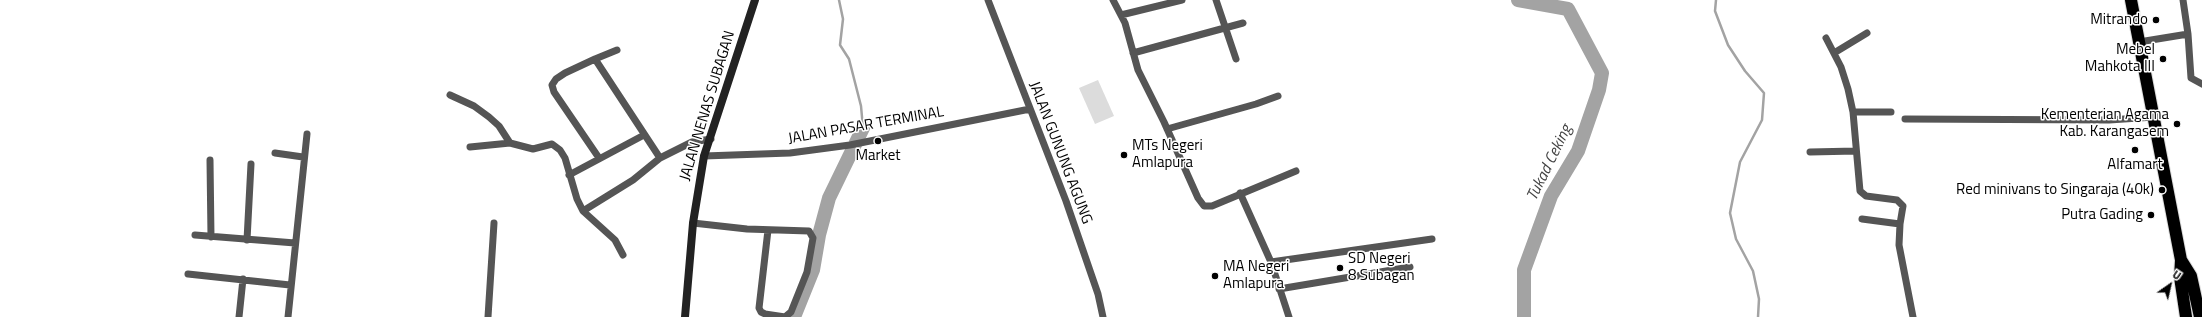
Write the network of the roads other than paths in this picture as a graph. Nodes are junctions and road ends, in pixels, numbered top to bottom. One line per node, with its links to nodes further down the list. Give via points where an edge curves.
1 (755, 0): 31 (main road, JALAN NENAS SUBAGAN)
2 (988, 0): 23 (street, JALAN GUNUNG AGUNG)
3 (1113, 0): 8 (street)
4 (1182, 0): 8 (street)
5 (1216, 0): 10 (street)
6 (2131, 0): 14 (highway)
7 (2183, 0): 12 (street)
8 (1121, 15): 16 (street)
9 (1243, 23): 10 (street)
10 (1226, 28): 16 (street); 19 (street)
11 (1867, 33): 17 (street)
12 (2188, 34): 14 (street); 20 (street, via 2191,78)
13 (1826, 38): 17 (street)
14 (2139, 42): 26 (highway)
15 (617, 50): 18 (street)
16 (1133, 53): 28 (street, via 1138,70)
17 (1834, 53): 24 (street, via 1848,88)
18 (595, 59): 30 (street); 39 (street, via 556,79 552,85 554,92)
19 (1236, 59)
20 (2202, 84)
21 (450, 95): 32 (street, via 474,106 488,117 499,126)
22 (1278, 96): 28 (street)
23 (1030, 109): 38 (street, JALAN PASAR TERMINAL, via 850,145 790,153); 70 (street, JALAN GUNUNG AGUNG, via 1066,201 1098,294)
24 (1853, 112): 25 (street); 34 (street)
25 (1891, 112)
26 (2154, 117): 27 (street, via 2109,120); 58 (highway)
27 (1905, 119)
28 (1167, 129): 45 (street, via 1204,206 1212,206)
29 (307, 134): 37 (street)
30 (644, 135): 39 (street); 40 (street)
31 (711, 139): 38 (main road, JALAN NENAS SUBAGAN); 40 (street, via 692,142)
32 (510, 143): 33 (street); 44 (street, via 533,149 549,144 556,146 563,153)
33 (470, 147)
34 (1856, 151): 35 (street); 50 (street, via 1860,191 1866,196 1893,199 1901,203 1904,210)
35 (1810, 152)
36 (275, 153): 37 (street)
37 (303, 156): 56 (street)
38 (704, 156): 49 (main road, JALAN NENAS SUBAGAN)
39 (599, 158): 44 (street)
40 (660, 158): 46 (street, via 633,180)
41 (210, 160): 53 (street)
42 (251, 164): 55 (street)
43 (1296, 171): 45 (street)
44 (569, 175): 46 (street)
45 (1240, 193): 59 (street)
46 (583, 211): 57 (street, via 615,240)
47 (1862, 219): 50 (street)
48 (494, 223): 68 (street)
49 (693, 223): 51 (street); 69 (main road, JALAN NENAS SUBAGAN)
50 (1900, 224): 72 (street, via 1899,245)
51 (768, 230): 51 (street, via 805,230 809,231 813,238 807,272 791,312 785,317 765,314 759,308)
52 (195, 235): 53 (street)
53 (211, 237): 55 (street)
54 (1432, 239): 59 (street)
55 (246, 240): 56 (street)
56 (295, 243): 63 (street)
57 (623, 255)
58 (2181, 260): 65 (highway, via 2191,276); 73 (highway, via 2180,277)
59 (1270, 262): 64 (street)
60 (1410, 267): 64 (street)
61 (188, 274): 62 (street)
62 (243, 279): 63 (street); 66 (street)
63 (290, 285): 67 (street)
64 (1280, 289): 71 (street)
65 (2200, 313)
66 (239, 317)
67 (288, 317)
68 (488, 317)
69 (686, 317)
70 (1103, 317)
71 (1289, 317)
72 (1913, 317)
73 (2186, 317)

